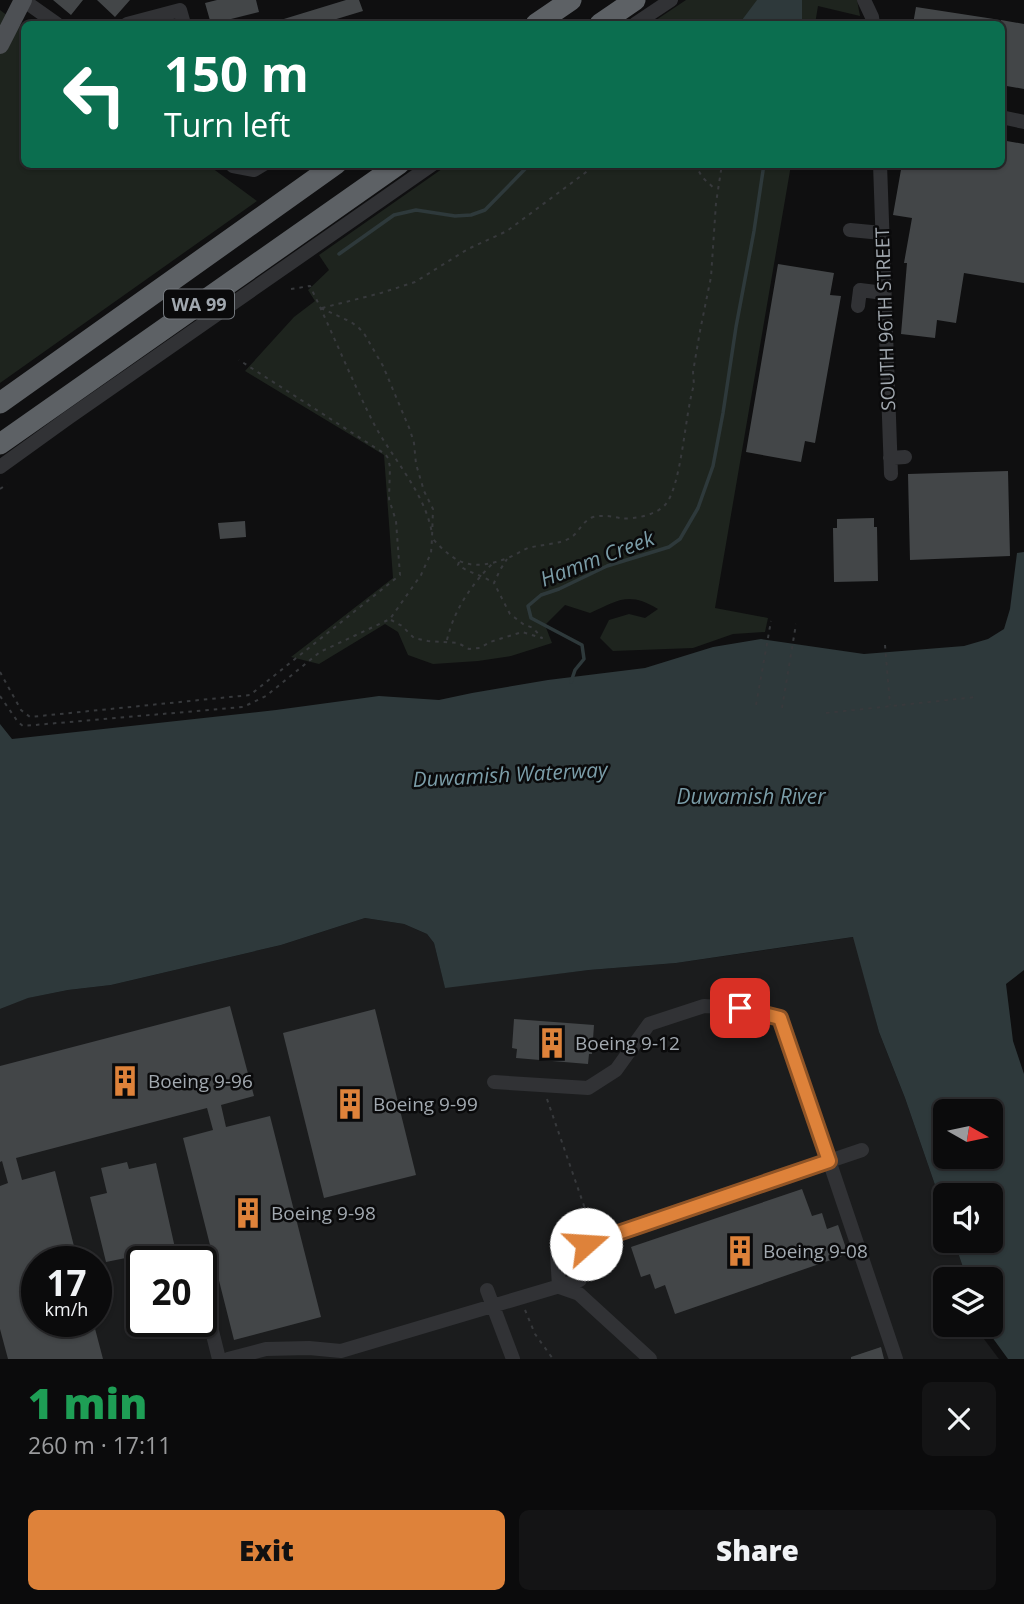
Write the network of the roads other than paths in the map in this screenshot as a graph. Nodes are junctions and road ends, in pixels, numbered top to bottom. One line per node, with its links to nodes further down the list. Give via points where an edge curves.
1 (23, 0): 6 (street); 13 (main road)
2 (571, 0): 9 (highway)
3 (635, 0): 10 (highway)
4 (671, 0): 11 (street)
5 (864, 0): 12 (street)
6 (53, 21)
7 (138, 21): 8 (street, via 180,10)
8 (183, 21)
9 (540, 21)
10 (604, 21)
11 (640, 21)
12 (873, 21)
13 (0, 45)
14 (1005, 118): 15 (street)
15 (1024, 122)
16 (330, 168): 24 (highway, WA 99)
17 (393, 168): 25 (highway, WA 99)
18 (427, 168): 26 (street)
19 (880, 168): 21 (street, SOUTH 96TH STREET)
20 (850, 230): 21 (street)
21 (882, 233): 22 (street, SOUTH 96TH STREET)
22 (884, 293): 23 (street, via 860,290); 27 (street, SOUTH 96TH STREET, via 898,457)
23 (858, 306)
24 (0, 403)
25 (0, 444)
26 (0, 467)
27 (891, 474)
28 (494, 1082): 30 (street, via 587,1088 616,1070 649,1024 704,1006 740,1008 780,1018)
29 (862, 1150): 30 (street)
30 (829, 1161): 32 (street, via 557,1253); 42 (street)
31 (580, 1280): 32 (street)
32 (559, 1287): 34 (street); 41 (street, via 579,1294)
33 (487, 1290): 34 (street)
34 (493, 1306): 36 (street); 40 (street)
35 (214, 1337): 38 (street)
36 (341, 1355): 37 (street, via 289,1348 266,1349)
37 (251, 1356): 39 (street)
38 (219, 1359)
39 (228, 1359)
40 (513, 1359)
41 (650, 1359)
42 (896, 1359)

